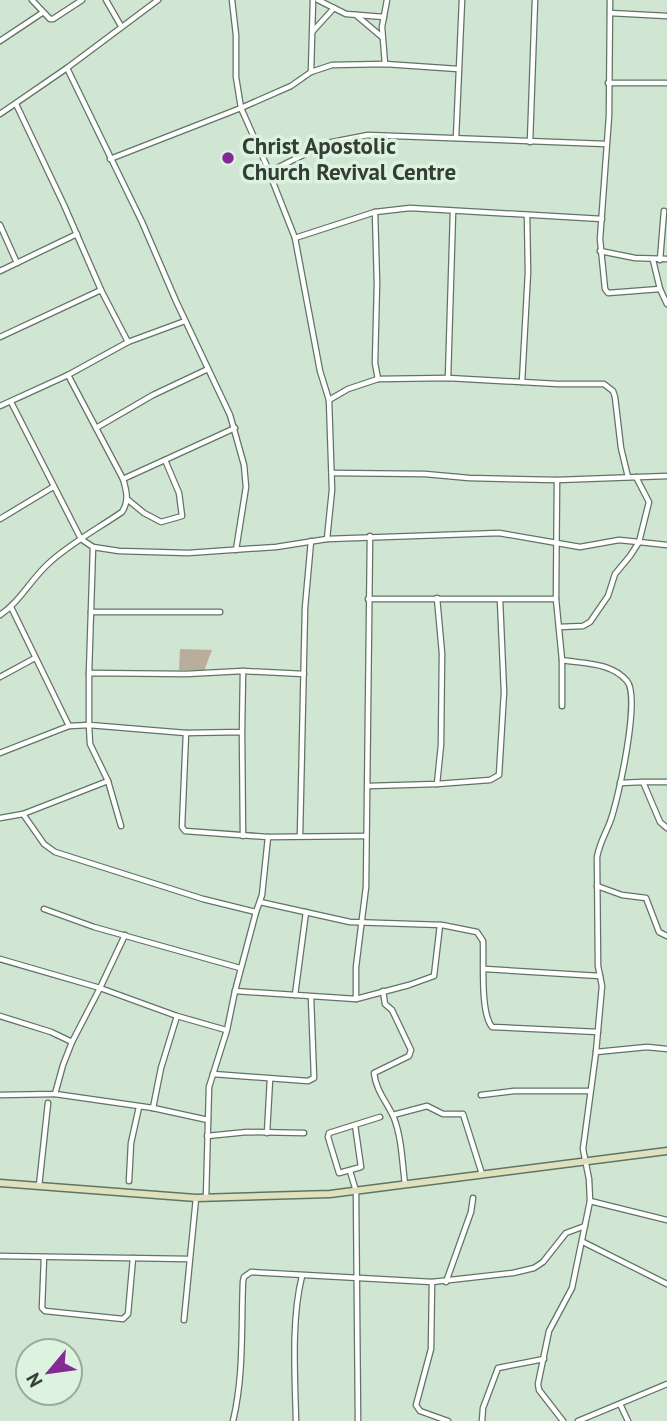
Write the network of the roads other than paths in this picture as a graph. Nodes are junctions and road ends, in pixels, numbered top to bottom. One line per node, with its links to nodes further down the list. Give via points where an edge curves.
1 (32, 0): 12 (street)
2 (82, 0): 12 (street, via 53,19)
3 (106, 0): 17 (street)
4 (158, 0): 17 (street)
5 (232, 0): 28 (street)
6 (315, 0): 11 (street); 18 (street)
7 (387, 0): 16 (street)
8 (462, 0): 23 (street)
9 (535, 0): 31 (street)
10 (610, 0): 13 (street)
11 (334, 8): 14 (street); 18 (street)
12 (42, 13): 20 (street)
13 (610, 13): 15 (street); 25 (street)
14 (356, 15): 16 (street); 19 (street)
15 (667, 16)
16 (384, 17): 19 (street)
17 (121, 26): 22 (street)
18 (312, 32): 24 (street)
19 (382, 37): 21 (street)
20 (0, 41)
21 (385, 64): 23 (street); 24 (street, via 332,65)
22 (67, 68): 27 (street); 33 (street)
23 (458, 69): 30 (street)
24 (311, 72): 28 (street)
25 (608, 83): 26 (street); 32 (street)
26 (667, 83)
27 (16, 104): 29 (street); 41 (street)
28 (241, 108): 33 (street); 34 (street)
29 (0, 114)
30 (456, 138): 31 (street); 34 (street, via 368,135 344,139)
31 (530, 142): 32 (street)
32 (606, 144): 39 (street)
33 (110, 159): 52 (street)
34 (269, 172): 42 (street)
35 (664, 211): 46 (street)
36 (374, 212): 37 (street, via 410,208); 42 (street); 58 (street)
37 (453, 212): 38 (street); 57 (street)
38 (527, 215): 39 (street); 59 (street)
39 (602, 219): 43 (street)
40 (0, 225): 47 (street)
41 (77, 234): 47 (street); 50 (street)
42 (295, 238): 60 (street)
43 (600, 251): 45 (street); 49 (street, via 608,293)
44 (667, 259): 46 (street)
45 (653, 260): 46 (street); 49 (street)
46 (660, 260)
47 (17, 263): 48 (street)
48 (0, 271)
49 (660, 289): 51 (street)
50 (101, 290): 53 (street); 54 (street)
51 (667, 304)
52 (185, 321): 54 (street); 55 (street)
53 (0, 337)
54 (128, 342): 56 (street)
55 (208, 369): 63 (street); 64 (street)
56 (68, 375): 61 (street); 63 (street)
57 (448, 378): 58 (street); 59 (street)
58 (378, 379): 60 (street)
59 (522, 382): 68 (street, via 604,384 610,388)
60 (329, 400): 66 (street)
61 (11, 402): 62 (street); 72 (street)
62 (0, 406)
63 (96, 428): 70 (street)
64 (234, 428): 65 (street); 83 (street, via 246,487)
65 (165, 460): 70 (street); 73 (street, via 179,493 182,516 161,522)
66 (332, 473): 71 (street); 77 (street)
67 (667, 476): 69 (street)
68 (628, 477): 69 (street); 71 (street)
69 (636, 477): 79 (street, via 649,502)
70 (123, 480): 73 (street)
71 (557, 480): 80 (street)
72 (54, 487): 74 (street); 76 (street)
73 (127, 499): 76 (street, via 122,512)
74 (0, 519)
75 (370, 537): 77 (street); 80 (street, via 499,533); 85 (street)
76 (81, 539): 82 (street); 88 (street, via 47,565)
77 (327, 539): 78 (street)
78 (311, 541): 83 (street); 97 (street)
79 (639, 542): 80 (street, via 619,540 580,547); 81 (street); 92 (street, via 615,574 608,596 590,622)
80 (557, 544): 86 (street)
81 (667, 545)
82 (93, 547): 83 (street); 89 (street)
83 (236, 550)
84 (437, 598): 85 (street); 87 (street); 109 (street, via 442,653)
85 (368, 599): 110 (street)
86 (556, 599): 87 (street); 92 (street)
87 (500, 600): 109 (street, via 504,692 499,775 490,780)
88 (11, 607): 91 (street); 93 (street)
89 (91, 612): 90 (street); 96 (street)
90 (220, 612)
91 (0, 615)
92 (559, 627): 94 (street)
93 (35, 658): 98 (street); 101 (street)
94 (562, 660): 99 (street); 108 (street, via 607,667 631,687 627,753)
95 (243, 671): 96 (street); 97 (street); 102 (street)
96 (89, 673): 100 (street)
97 (304, 674): 116 (street)
98 (0, 677)
99 (562, 706)
100 (89, 725): 101 (street); 103 (street); 105 (street, via 90,744)
101 (69, 726): 104 (street)
102 (242, 732): 103 (street); 115 (street)
103 (186, 733): 115 (street, via 182,827 188,832)
104 (0, 753)
105 (107, 781): 111 (street); 113 (street)
106 (643, 782): 107 (street); 108 (street); 114 (street)
107 (667, 782)
108 (620, 783): 119 (street, via 611,822 600,841)
109 (437, 784): 110 (street)
110 (368, 786): 117 (street)
111 (23, 814): 112 (street); 122 (street, via 55,852)
112 (0, 818)
113 (121, 826)
114 (667, 828)
115 (243, 835): 118 (street)
116 (300, 836): 117 (street); 118 (street)
117 (366, 836): 124 (street)
118 (268, 837): 120 (street)
119 (597, 886): 127 (street, via 646,898 659,932); 131 (street)
120 (260, 902): 122 (street); 123 (street)
121 (44, 909): 126 (street)
122 (256, 912): 129 (street)
123 (306, 912): 124 (street); 135 (street)
124 (362, 922): 125 (street); 137 (street)
125 (440, 925): 130 (street, via 481,935); 133 (street, via 434,976)
126 (125, 935): 129 (street); 132 (street)
127 (667, 936)
128 (0, 959): 132 (street)
129 (240, 968): 134 (street)
130 (485, 969): 131 (street); 141 (street, via 485,1008 492,1027)
131 (600, 976): 141 (street)
132 (100, 988): 139 (street); 142 (street)
133 (383, 991): 137 (street); 154 (street, via 385,1004 411,1050 409,1056 374,1073 380,1097)
134 (234, 992): 135 (street); 140 (street)
135 (295, 995): 136 (street)
136 (311, 997): 137 (street); 146 (street, via 314,1078)
137 (356, 999)
138 (0, 1016): 142 (street)
139 (177, 1016): 140 (street); 153 (street)
140 (227, 1030): 145 (street)
141 (598, 1032): 144 (street)
142 (72, 1042): 148 (street)
143 (667, 1049): 144 (street)
144 (596, 1052): 147 (street)
145 (213, 1074): 146 (street); 156 (street)
146 (270, 1079): 158 (street)
147 (590, 1091): 150 (street); 162 (street, via 583,1149)
148 (55, 1094): 149 (street); 152 (street)
149 (0, 1095)
150 (481, 1095)
151 (48, 1103): 168 (street)
152 (139, 1107): 153 (street); 165 (street)
153 (153, 1108): 156 (street)
154 (393, 1115): 164 (street, via 427,1106 443,1114 463,1114); 167 (street)
155 (380, 1117): 157 (street)
156 (208, 1120): 160 (street)
157 (355, 1125): 163 (street, via 361,1165); 163 (street, via 328,1135 337,1172)
158 (267, 1133): 159 (street); 160 (street)
159 (304, 1133)
160 (206, 1136): 171 (street)
161 (667, 1151): 162 (main road)
162 (586, 1161): 164 (main road); 173 (street)
163 (350, 1171): 169 (street)
164 (482, 1174): 167 (main road)
165 (129, 1181)
166 (0, 1183): 168 (main road)
167 (405, 1184): 169 (main road)
168 (39, 1187): 170 (main road)
169 (356, 1191): 171 (main road); 182 (street)
170 (196, 1198): 171 (main road); 180 (street)
171 (206, 1198)
172 (474, 1198): 184 (street)
173 (590, 1201): 174 (street); 175 (street)
174 (667, 1220)
175 (584, 1226): 176 (street); 184 (street, via 566,1233 534,1268)
176 (583, 1242): 185 (street); 187 (street, via 572,1288 549,1331)
177 (0, 1256): 178 (street)
178 (44, 1256): 179 (street); 179 (street, via 43,1310 123,1319 128,1314)
179 (133, 1258): 180 (street)
180 (189, 1259): 186 (street)
181 (302, 1276): 182 (street); 190 (street, via 251,1272 244,1277 241,1374); 191 (street, via 295,1356)
182 (358, 1279): 183 (street); 192 (street)
183 (432, 1282): 184 (street); 193 (street, via 431,1349 416,1405 420,1411)
184 (446, 1282)
185 (667, 1284)
186 (184, 1320)
187 (544, 1359): 194 (street, via 498,1368); 195 (street, via 539,1390)
188 (667, 1384): 189 (street)
189 (620, 1404): 196 (street); 197 (street)
190 (233, 1421)
191 (296, 1421)
192 (358, 1421)
193 (448, 1421)
194 (482, 1421)
195 (563, 1421)
196 (578, 1421)
197 (628, 1421)

